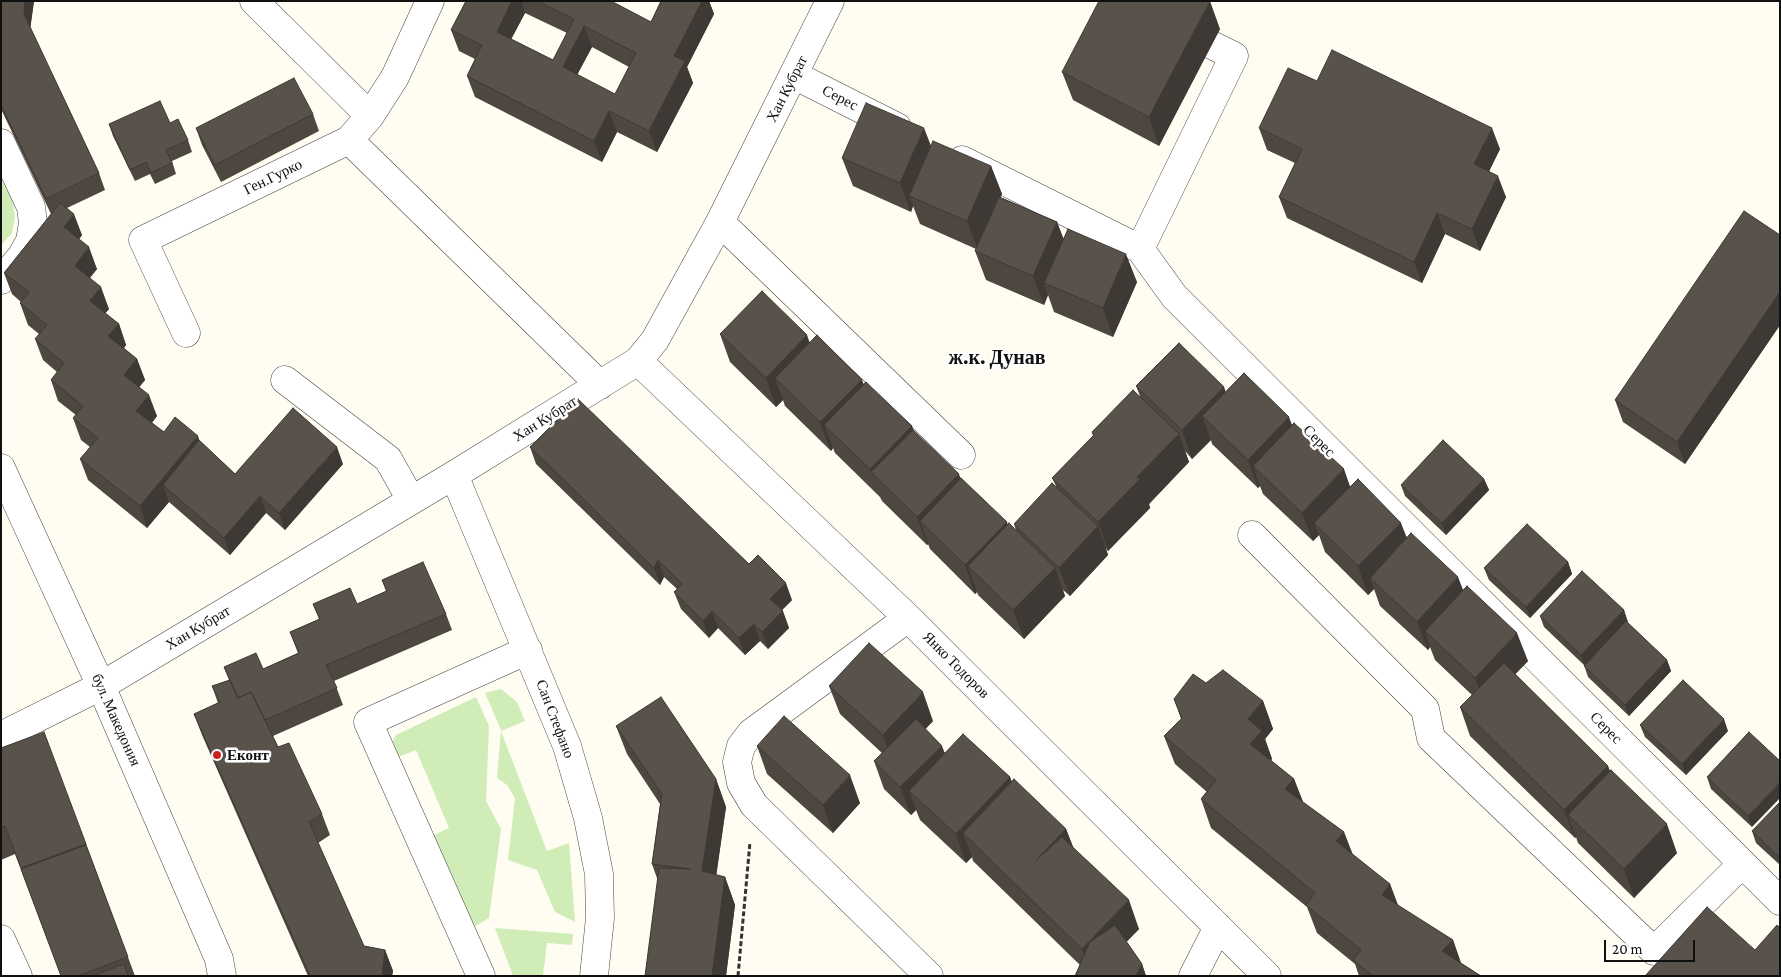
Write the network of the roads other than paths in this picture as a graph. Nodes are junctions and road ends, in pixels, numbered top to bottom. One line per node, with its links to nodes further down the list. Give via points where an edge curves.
1 (254, 1): 6 (street)
2 (430, 1): 6 (street, Ген.Гурко, via 395,77)
3 (830, 1): 5 (street, Хан Кубрат)
4 (1123, 1): 10 (street, via 1234,56)
5 (794, 75): 9 (street, Хан Кубрат); 10 (street, Серес)
6 (370, 116): 7 (street, Ген.Гурко)
7 (349, 140): 12 (street, Ген.Гурко, via 143,240); 15 (street)
8 (1, 143): 11 (street, via 31,207 33,223 30,241)
9 (720, 222): 13 (street, Хан Кубрат, via 655,340); 16 (street)
10 (1140, 249): 25 (street, Серес, via 1174,296)
11 (1, 280)
12 (186, 333)
13 (638, 361): 15 (street, Хан Кубрат); 21 (street, Янко Тодоров)
14 (285, 380): 19 (street, via 388,459)
15 (600, 385): 18 (street, Хан Кубрат)
16 (961, 455)
17 (1, 468): 23 (street, бул. Македония)
18 (454, 475): 19 (street, Хан Кубрат); 22 (street, Сан Стефано)
19 (412, 500): 23 (street, Хан Кубрат)
20 (1252, 535): 25 (street, via 1425,709 1431,738 1654,951)
21 (908, 618): 27 (street, Янко Тодоров); 33 (street, via 751,733 741,746 737,762 741,783 754,805)
22 (528, 650): 31 (street, via 368,722); 32 (street, Сан Стефано, via 567,746 588,818 599,874 600,918)
23 (101, 686): 24 (street, Хан Кубрат); 30 (street, бул. Македония, via 219,959)
24 (1, 736)
25 (1742, 864): 26 (street, Серес)
26 (1780, 902)
27 (1218, 926): 34 (street); 35 (street, Янко Тодоров)
28 (1, 939): 29 (street)
29 (18, 976)
30 (222, 976)
31 (481, 976)
32 (594, 976)
33 (929, 976)
34 (1193, 976)
35 (1267, 976)

